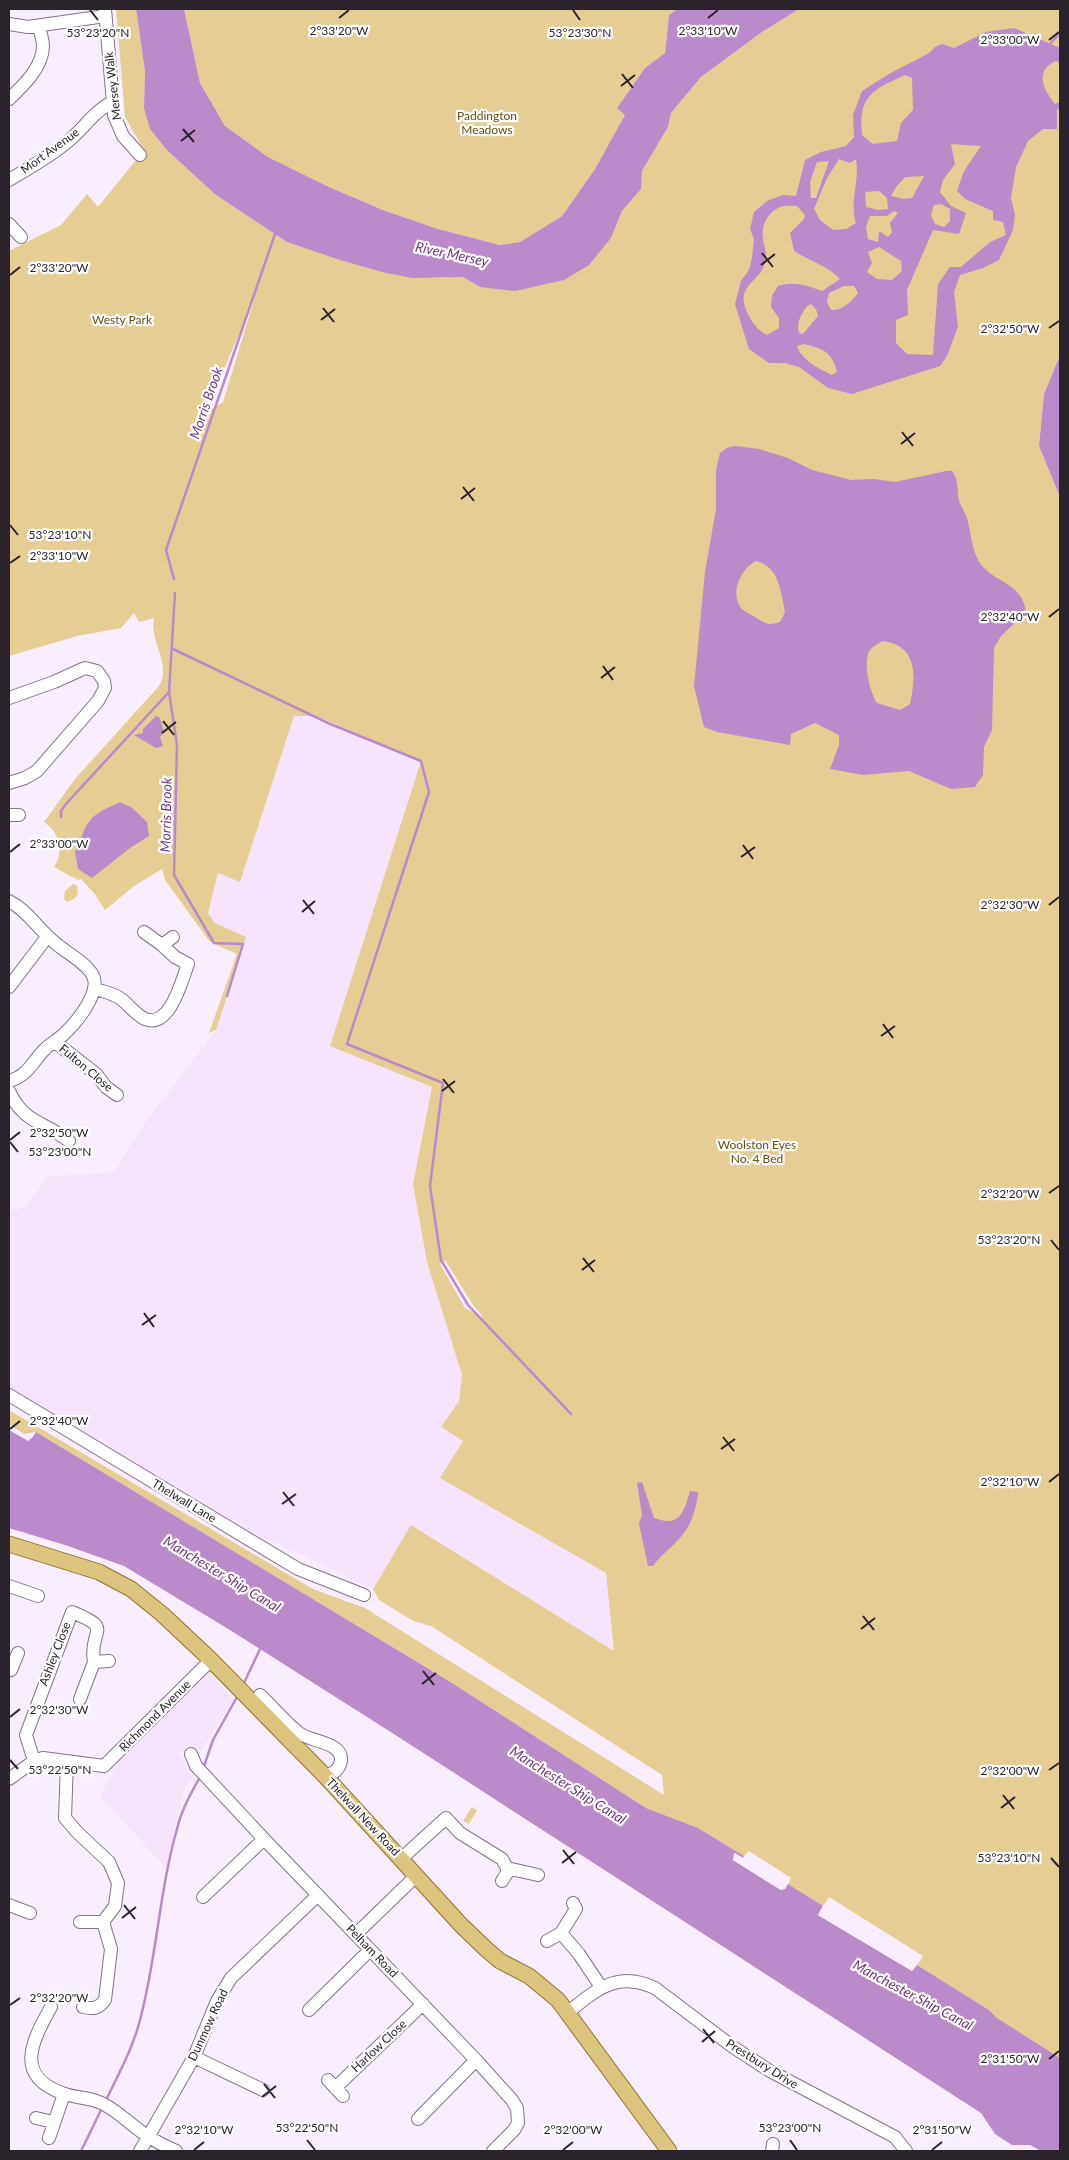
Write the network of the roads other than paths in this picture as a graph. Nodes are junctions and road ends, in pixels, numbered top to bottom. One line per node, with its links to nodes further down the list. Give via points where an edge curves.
1 (105, 13): 3 (street); 5 (street, Mersey Walk)
2 (9, 24): 3 (street)
3 (39, 26): 4 (street, via 43,47 40,59 27,80)
4 (9, 99)
5 (113, 102): 6 (street, Mersey Walk, via 117,126); 7 (street, Mort Avenue, via 104,106 72,138)
6 (140, 155)
7 (9, 180)
8 (9, 224): 9 (street)
9 (21, 236)
10 (9, 698): 11 (street, via 85,668 97,671 105,688 98,701 37,771)
11 (9, 782)
12 (9, 901): 14 (street, via 20,907)
13 (144, 932): 16 (street)
14 (47, 937): 17 (street); 18 (street, via 88,969)
15 (173, 937): 16 (street)
16 (162, 945): 18 (street, via 188,964 166,1014 156,1020 145,1019 120,998)
17 (9, 987)
18 (96, 989): 19 (street)
19 (55, 1042): 20 (street, via 45,1048 25,1074); 22 (street, Fulton Close)
20 (9, 1082)
21 (9, 1091): 23 (street, via 16,1106 27,1116)
22 (117, 1095)
23 (69, 1141)
24 (9, 1395): 27 (street, Thelwall Lane, via 298,1569)
25 (9, 1544): 29 (main road, Thelwall New Road, via 113,1578 162,1614)
26 (9, 1586): 28 (street)
27 (364, 1595)
28 (38, 1597)
29 (211, 1660): 36 (street, Richmond Avenue, via 104,1766); 37 (main road, Thelwall New Road)
30 (109, 1661): 31 (street)
31 (94, 1662): 33 (street, Ashley Close); 35 (street, Ashley Close, via 92,1650 97,1626 93,1620 72,1612 26,1736)
32 (268, 1697): 37 (street, via 298,1732 338,1750 340,1765 336,1772)
33 (80, 1699)
34 (191, 1754): 39 (street, Pelham Road, via 202,1772)
35 (34, 1761): 36 (street, Richmond Avenue, via 43,1758); 38 (street)
36 (66, 1762): 51 (street, via 65,1818 109,1862 118,1883 115,1906)
37 (325, 1776): 40 (main road, Thelwall New Road)
38 (9, 1779)
39 (264, 1839): 45 (street, Pelham Road); 46 (street)
40 (402, 1858): 41 (street, via 449,1815 460,1833 502,1859); 42 (main road, Thelwall New Road)
41 (507, 1868): 43 (street); 44 (street)
42 (417, 1875): 53 (street); 61 (main road, Thelwall New Road, via 486,1949 545,1988)
43 (538, 1875)
44 (502, 1881)
45 (318, 1895): 53 (street, Pelham Road); 62 (street, Dunmow Road, via 230,1978)
46 (203, 1897)
47 (9, 1905): 49 (street)
48 (578, 1908): 52 (street)
49 (30, 1913)
50 (80, 1922): 51 (street)
51 (103, 1922): 59 (street, via 111,1949 105,2000 94,2009)
52 (561, 1933): 54 (street); 56 (street)
53 (356, 1934): 55 (street, Pelham Road)
54 (547, 1941)
55 (370, 1950): 57 (street, Pelham Road); 60 (street)
56 (601, 1987): 61 (street, Prestbury Drive); 76 (street, Prestbury Drive, via 626,1980 655,1988 748,2056 803,2090 895,2137)
57 (424, 2004): 63 (street, Pelham Road); 64 (street, Harlow Close)
58 (51, 2007): 66 (street, via 34,2038 31,2064 44,2084)
59 (83, 2007)
60 (309, 2010)
61 (568, 2012): 75 (main road, Thelwall New Road)
62 (194, 2058): 65 (street); 70 (street, Dunmow Road)
63 (476, 2060): 68 (street); 74 (street, Pelham Road, via 512,2100 519,2115 514,2130)
64 (336, 2088)
65 (263, 2090)
66 (64, 2094): 69 (street); 70 (street, via 104,2105)
67 (36, 2118): 69 (street)
68 (418, 2119)
69 (53, 2122): 71 (street)
70 (149, 2137): 72 (street, Dunmow Road); 73 (street)
71 (49, 2138)
72 (140, 2151)
73 (176, 2151)
74 (493, 2151)
75 (669, 2151)
76 (906, 2151)

